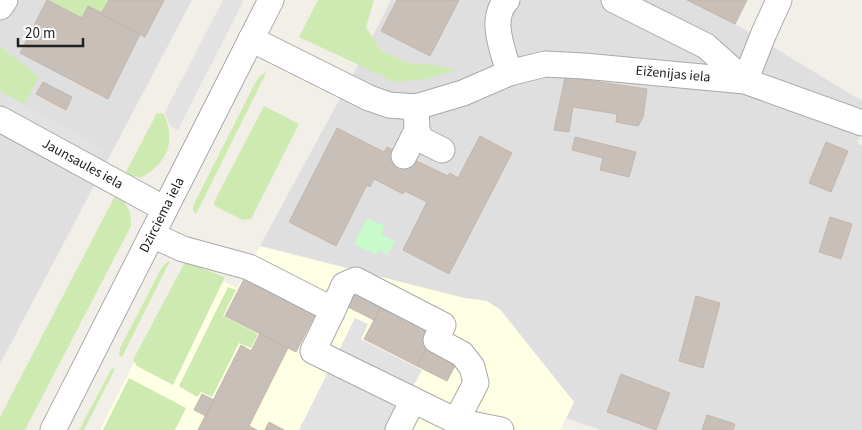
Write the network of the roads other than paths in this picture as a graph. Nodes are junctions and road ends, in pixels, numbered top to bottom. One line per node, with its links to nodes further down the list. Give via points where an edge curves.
1 (5, 0): 6 (street)
2 (272, 0): 7 (street, Dzirciema iela)
3 (507, 0): 8 (street, via 499,18 498,34)
4 (614, 0): 9 (street, via 706,46)
5 (779, 0): 9 (street)
6 (0, 6)
7 (252, 39): 10 (street, Eiženijas iela); 15 (street, Dzirciema iela)
8 (509, 73): 9 (street, Eiženijas iela, via 545,64 556,74); 10 (street, Eiženijas iela)
9 (745, 81): 12 (street, Eiženijas iela)
10 (416, 118): 13 (street, via 420,139); 14 (street)
11 (0, 119): 15 (street, Jaunsaules iela)
12 (862, 123)
13 (442, 150)
14 (404, 156)
15 (165, 209): 16 (street, Dzirciema iela)
16 (152, 235): 17 (street, via 183,249 249,267); 20 (street, Dzirciema iela)
17 (333, 310): 18 (street, via 314,352); 19 (street, via 344,285 356,280 444,326 436,340 462,354 472,368 476,383)
18 (413, 400): 19 (street); 21 (street)
19 (456, 421): 22 (street)
20 (52, 430)
21 (398, 430)
22 (501, 430)

